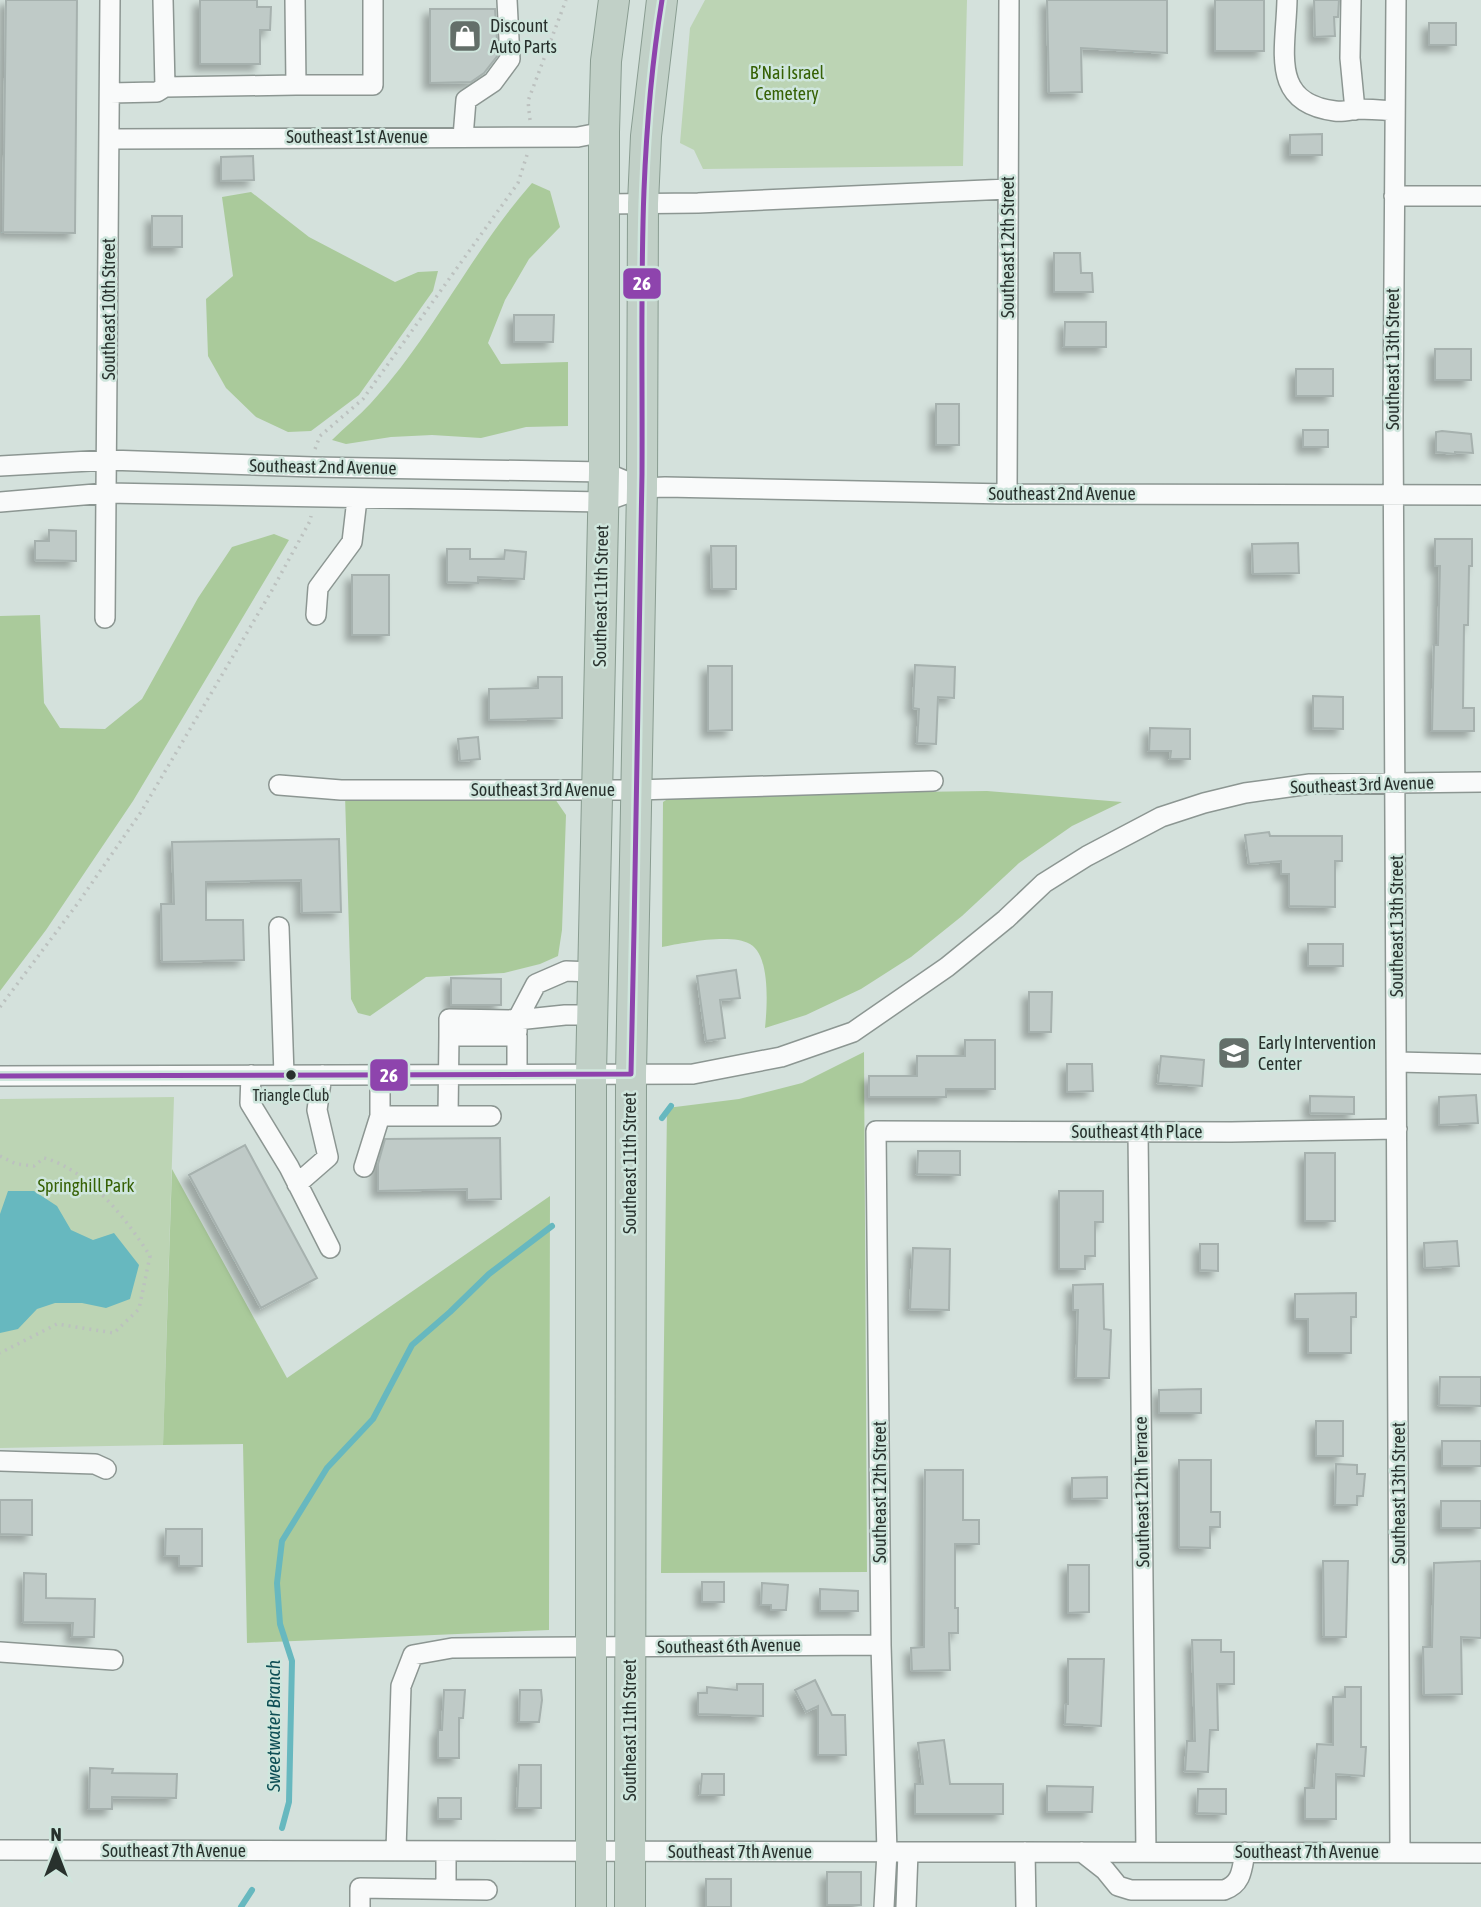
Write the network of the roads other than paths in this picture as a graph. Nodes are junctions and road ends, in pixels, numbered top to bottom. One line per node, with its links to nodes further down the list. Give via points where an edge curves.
1 (110, 0): 16 (street, Southeast 10th Street)
2 (163, 0): 15 (street)
3 (296, 0): 14 (street)
4 (373, 0): 14 (street, via 373,85)
5 (507, 0): 20 (street, via 510,60 492,82 466,100)
6 (596, 0): 13 (highway)
7 (614, 0): 13 (highway, Southeast 11th Street)
8 (662, 0): 26 (highway, Southeast 11th Street)
9 (1009, 0): 22 (street, Southeast 12th Street)
10 (1287, 0): 17 (street, via 1285,70 1289,86 1301,101 1336,111)
11 (1351, 0): 17 (street)
12 (1396, 0): 18 (street, Southeast 13th Street)
13 (606, 61): 19 (highway, Southeast 11th Street)
14 (296, 85): 15 (street)
15 (165, 87): 16 (street, via 157,92)
16 (110, 93): 21 (street, Southeast 10th Street)
17 (1355, 110): 18 (street)
18 (1395, 111): 23 (street, Southeast 13th Street)
19 (604, 132): 20 (street, Southeast 1st Avenue); 25 (highway, Southeast 11th Street)
20 (463, 136): 21 (street, Southeast 1st Avenue)
21 (110, 139): 27 (street, Southeast 10th Street)
22 (1008, 188): 26 (street); 32 (street, Southeast 12th Street)
23 (1394, 196): 24 (street); 34 (street, Southeast 13th Street)
24 (1481, 196)
25 (604, 204): 26 (street); 29 (highway, Southeast 11th Street)
26 (643, 204): 30 (highway, Southeast 11th Street)
27 (108, 460): 28 (street, Southeast 2nd Avenue); 29 (street, Southeast 2nd Avenue); 31 (street, Southeast 10th Street)
28 (0, 466)
29 (604, 472): 30 (street, Southeast 2nd Avenue); 37 (highway, Southeast 11th Street)
30 (642, 488): 32 (street, Southeast 2nd Avenue); 37 (street, Southeast 2nd Avenue); 45 (highway, Southeast 11th Street)
31 (107, 494): 35 (street, Southeast 2nd Avenue); 36 (street, Southeast 2nd Avenue); 39 (street, Southeast 10th Street)
32 (1007, 494): 34 (street, Southeast 2nd Avenue)
33 (1481, 495): 34 (street, Southeast 2nd Avenue)
34 (1394, 496): 41 (street, Southeast 13th Street)
35 (357, 499): 37 (street, Southeast 2nd Avenue); 38 (street, via 352,542 318,588)
36 (0, 502)
37 (603, 502): 44 (highway, Southeast 11th Street)
38 (316, 615)
39 (105, 618)
40 (933, 781): 45 (street, Southeast 3rd Avenue)
41 (1396, 782): 42 (street, Southeast 3rd Avenue); 50 (street, Southeast 13th Street); 56 (street, Southeast 3rd Avenue, via 1310,784 1245,793 1160,817 1044,883 923,985 853,1032 780,1057 693,1074)
42 (1481, 782)
43 (279, 785): 44 (street, Southeast 3rd Avenue, via 341,790)
44 (597, 790): 45 (street, Southeast 3rd Avenue); 47 (highway, Southeast 11th Street)
45 (636, 790): 56 (highway, Southeast 11th Street)
46 (279, 927): 58 (street)
47 (593, 972): 48 (highway, Southeast 11th Street); 49 (street, via 566,971 536,984)
48 (593, 1015): 49 (street, via 565,1015); 55 (highway, Southeast 11th Street)
49 (517, 1028): 53 (street, via 449,1019); 54 (street)
50 (1397, 1062): 51 (street); 64 (street, Southeast 13th Street)
51 (1481, 1064)
52 (380, 1074): 53 (street, Southeast 3rd Avenue); 59 (street, Southeast 3rd Avenue); 61 (street)
53 (448, 1074): 54 (street, Southeast 3rd Avenue); 62 (street)
54 (517, 1074): 55 (street, Southeast 3rd Avenue)
55 (591, 1074): 56 (street, Southeast 3rd Avenue); 73 (highway, Southeast 11th Street)
56 (631, 1074): 74 (highway, Southeast 11th Street)
57 (251, 1075): 58 (street, Southeast 3rd Avenue); 60 (street, Southeast 3rd Avenue); 68 (street, via 250,1103)
58 (284, 1075): 59 (street, Southeast 3rd Avenue)
59 (322, 1075): 68 (street, via 317,1110 328,1157)
60 (0, 1076)
61 (380, 1116): 62 (street); 67 (street)
62 (448, 1116): 63 (street)
63 (491, 1116)
64 (1398, 1129): 66 (street, Southeast 4th Place); 88 (street, Southeast 13th Street)
65 (876, 1131): 66 (street, Southeast 4th Place); 72 (street, Southeast 12th Street)
66 (1138, 1132): 84 (street, Southeast 12th Terrace)
67 (364, 1167)
68 (297, 1184): 69 (street)
69 (330, 1248)
70 (0, 1461): 71 (street, via 94,1464)
71 (106, 1469)
72 (881, 1645): 74 (street, Southeast 6th Avenue); 80 (street, Southeast 12th Street)
73 (591, 1647): 74 (street, Southeast 6th Avenue); 78 (street, Southeast 6th Avenue, via 452,1648 413,1656 401,1686); 86 (highway, Southeast 11th Street)
74 (630, 1647): 87 (highway, Southeast 11th Street)
75 (0, 1652): 76 (street)
76 (113, 1660)
77 (0, 1850): 78 (street, Southeast 7th Avenue)
78 (396, 1851): 79 (street, Southeast 7th Avenue)
79 (446, 1851): 86 (street, Southeast 7th Avenue); 90 (street)
80 (887, 1852): 81 (street, Southeast 7th Avenue); 87 (street, Southeast 7th Avenue); 95 (street, Southeast 12th Street)
81 (908, 1852): 82 (street, Southeast 7th Avenue); 96 (street)
82 (1025, 1852): 83 (street, Southeast 7th Avenue); 97 (street)
83 (1082, 1852): 84 (street, Southeast 7th Avenue); 85 (street, via 1118,1885 1131,1890 1224,1890 1242,1874)
84 (1146, 1852): 85 (street, Southeast 7th Avenue)
85 (1245, 1852): 88 (street, Southeast 7th Avenue)
86 (591, 1853): 87 (street, Southeast 7th Avenue); 93 (highway, Southeast 11th Street)
87 (630, 1853): 94 (highway, Southeast 11th Street)
88 (1400, 1853): 89 (street, Southeast 7th Avenue)
89 (1481, 1853)
90 (446, 1889): 91 (street); 92 (street, via 360,1888)
91 (487, 1890)
92 (360, 1907)
93 (591, 1907)
94 (630, 1907)
95 (884, 1907)
96 (906, 1907)
97 (1026, 1907)

